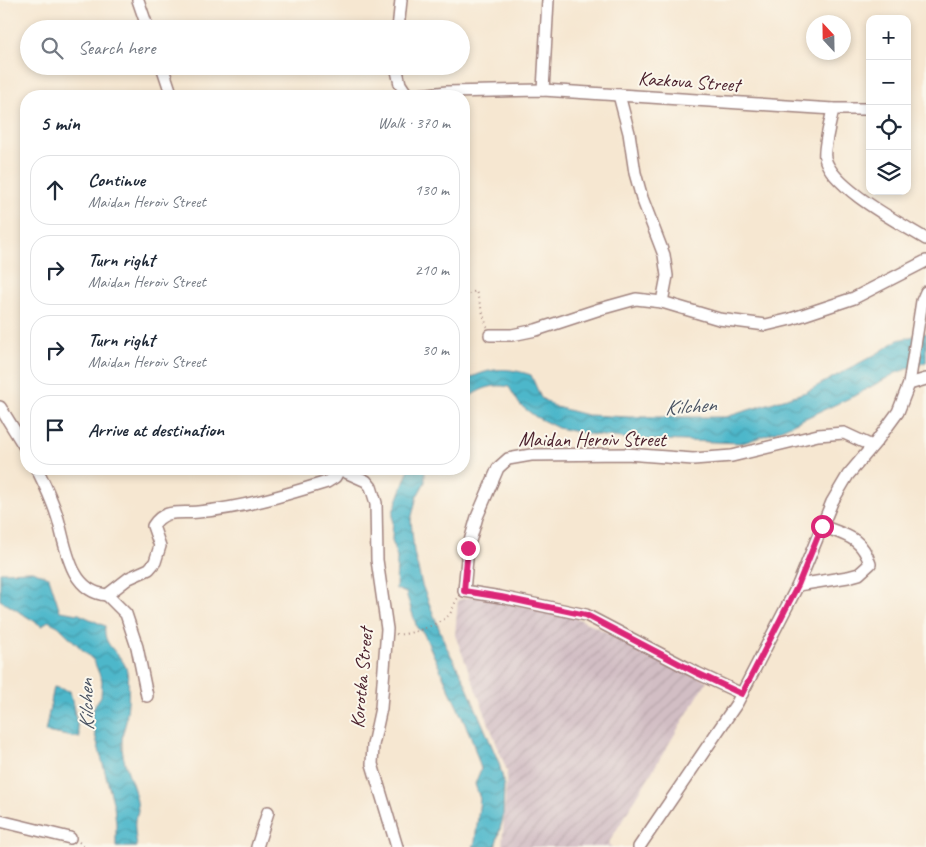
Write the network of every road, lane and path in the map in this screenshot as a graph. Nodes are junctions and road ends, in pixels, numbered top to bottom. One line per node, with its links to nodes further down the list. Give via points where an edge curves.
1 (138, 0): 4 (street)
2 (401, 0): 5 (street)
3 (548, 0): 10 (street)
4 (145, 20)
5 (399, 20)
6 (165, 75): 8 (street)
7 (398, 75): 9 (street, Kazkova Street)
8 (170, 90)
9 (404, 90)
10 (543, 90): 11 (street, Kazkova Street); 12 (street, Kazkova Street)
11 (470, 92)
12 (619, 95): 13 (street, Kazkova Street); 19 (street, via 635,173 664,256 667,276)
13 (833, 109): 14 (street, Kazkova Street); 15 (street, via 824,157 831,172 875,208)
14 (866, 109)
15 (926, 239)
16 (926, 261): 19 (street, via 854,298 766,325 719,319)
17 (470, 294): 20 (path, via 476,291)
18 (924, 297): 22 (street)
19 (662, 302): 20 (street, via 636,299 536,330)
20 (490, 335)
21 (926, 379): 22 (street)
22 (909, 384): 25 (street, via 898,412)
23 (0, 407): 24 (street)
24 (20, 439)
25 (872, 446): 29 (street, via 848,476); 34 (street, Maidan Heroiv Street, via 844,433 818,434 732,456 693,459 627,454 531,455 508,459 498,468 468,548 464,591 586,615)
26 (40, 475): 31 (street, via 58,519 70,563 90,589)
27 (336, 475): 31 (street, Korotka Street, via 327,482 236,507 168,514 158,518 153,526 160,546 155,562)
28 (353, 475): 33 (street, Korotka Street, via 371,487 376,503 377,560)
29 (822, 526): 30 (street); 30 (street, via 854,538 866,551 870,564 854,576)
30 (798, 585): 34 (street)
31 (107, 595): 35 (street, via 126,614 137,647)
32 (456, 600): 33 (path, via 448,617 416,632 399,635)
33 (387, 629): 40 (street, Korotka Street, via 381,708 372,764)
34 (742, 694): 41 (street)
35 (146, 696)
36 (268, 812): 39 (street)
37 (0, 821): 38 (street)
38 (70, 838)
39 (257, 847)
40 (397, 847)
41 (639, 847)

